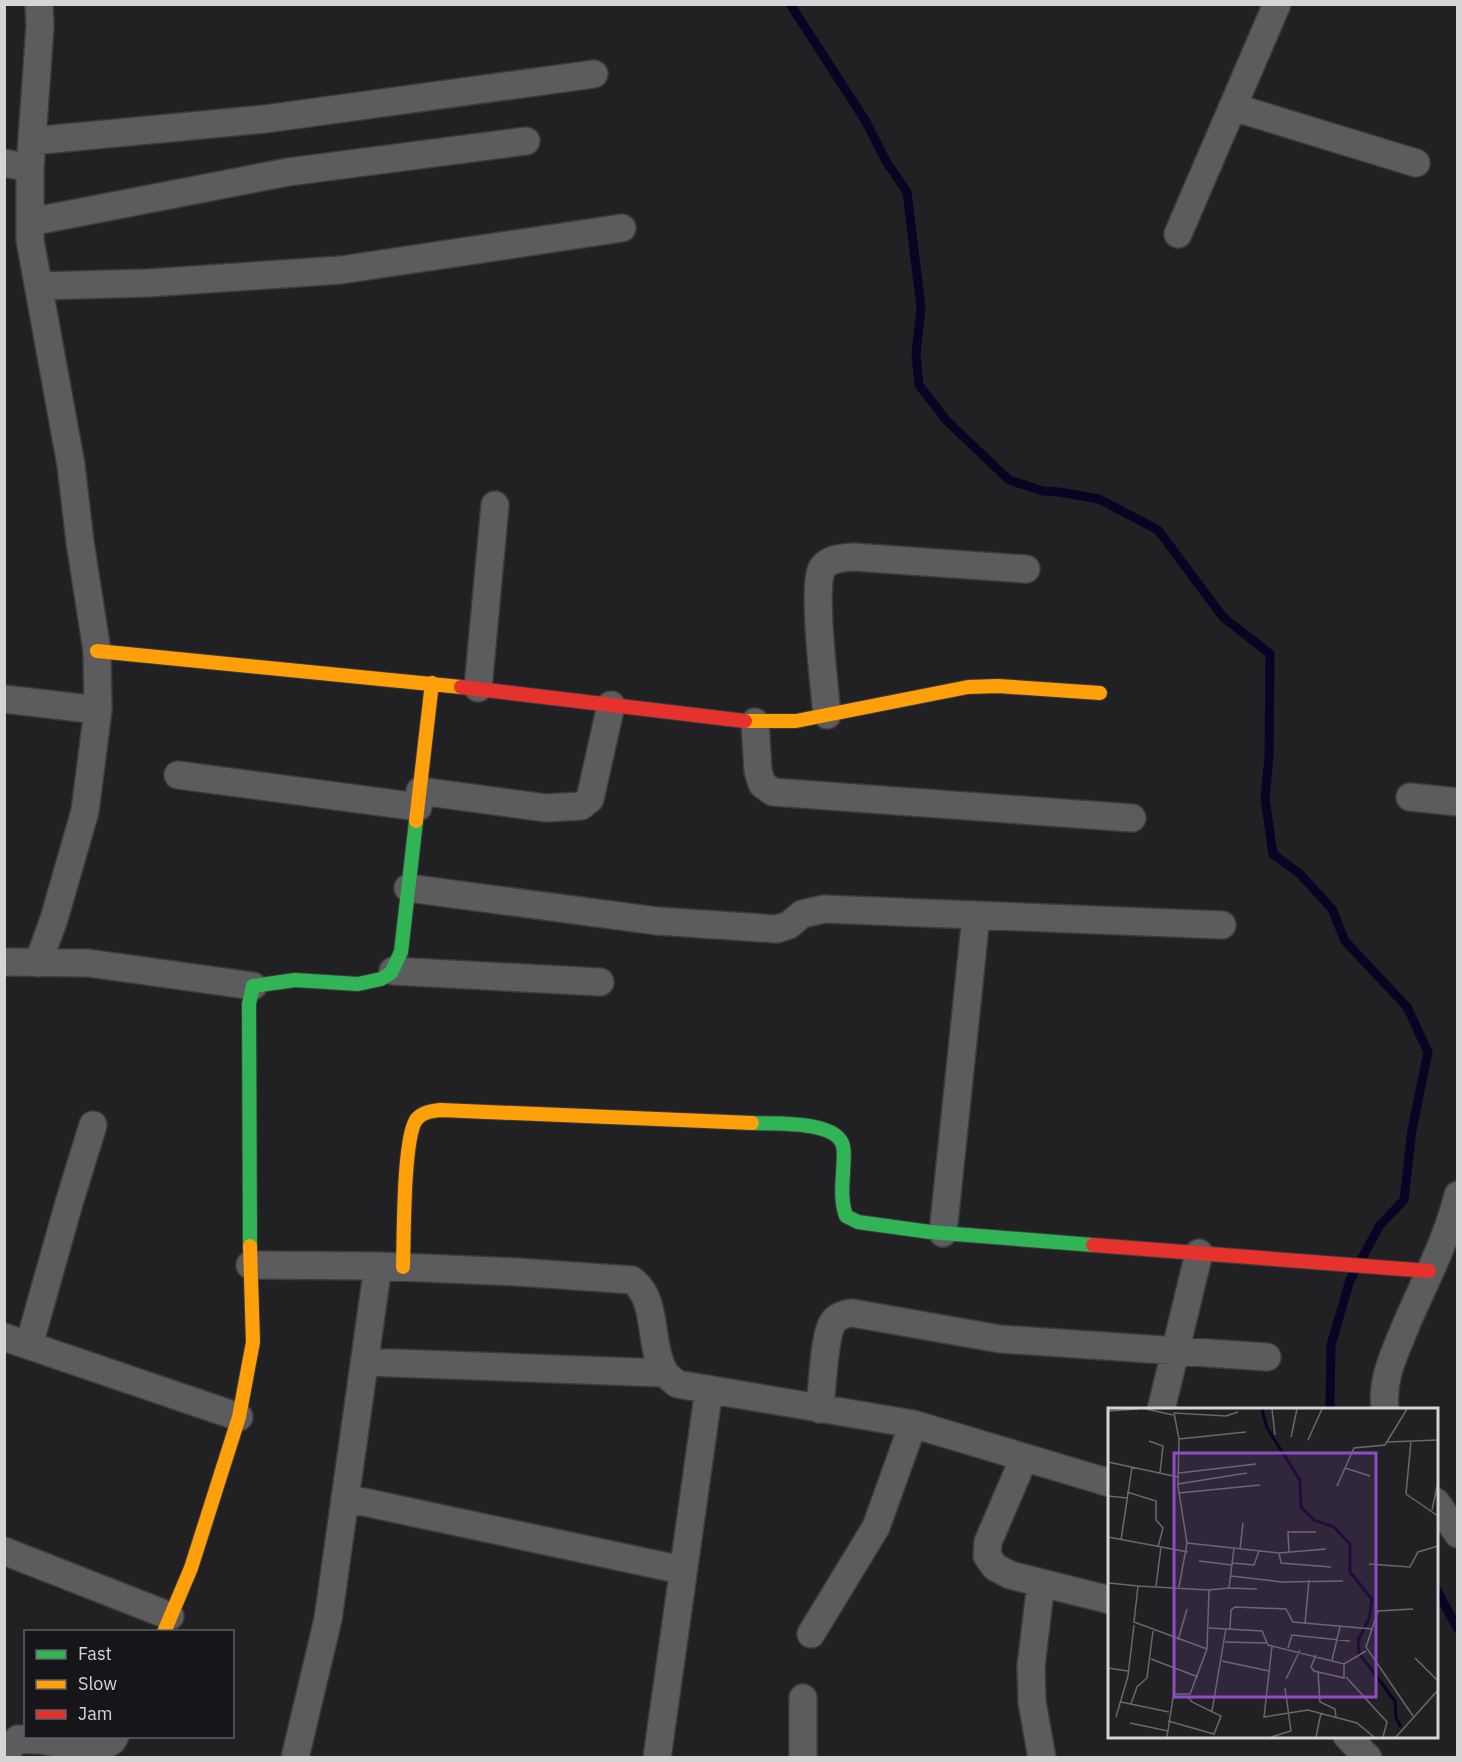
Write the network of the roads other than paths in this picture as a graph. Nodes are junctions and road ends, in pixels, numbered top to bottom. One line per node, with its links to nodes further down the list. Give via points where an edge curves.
1 (39, 4): 5 (street)
2 (1277, 4): 4 (street)
3 (594, 74): 5 (street, via 265,119)
4 (1233, 107): 7 (street); 11 (street)
5 (32, 141): 8 (street)
6 (526, 141): 9 (street, via 288,172)
7 (1416, 163)
8 (17, 165): 9 (street)
9 (30, 222): 12 (street)
10 (622, 228): 12 (street, via 341,270 148,283)
11 (1178, 234)
12 (39, 285): 15 (street, via 71,465)
13 (495, 505): 17 (street)
14 (1026, 568): 22 (street, via 853,557 822,567 818,604)
15 (97, 651): 16 (street); 21 (street)
16 (432, 683): 17 (street); 26 (street)
17 (478, 688): 20 (street)
18 (1100, 693): 22 (street, via 968,687)
19 (4, 699): 21 (street)
20 (611, 705): 23 (street); 26 (street, via 590,799 581,806 546,808)
21 (98, 710): 33 (street, via 85,811)
22 (827, 715): 23 (street)
23 (755, 722): 28 (street, via 758,771 762,784 773,792)
24 (177, 775): 26 (street)
25 (1410, 797): 27 (street)
26 (419, 799): 29 (street)
27 (1458, 802)
28 (1132, 818)
29 (408, 888): 30 (street, via 657,921 777,929 802,914 824,909); 34 (street, via 401,952)
30 (976, 916): 31 (street); 39 (street)
31 (1222, 925)
32 (4, 962): 33 (street)
33 (38, 963): 36 (street, via 88,963)
34 (393, 971): 35 (street); 36 (street, via 376,982 294,980)
35 (600, 982)
36 (253, 986): 41 (street, via 249,1004)
37 (93, 1125): 44 (street, via 69,1203)
38 (1458, 1195): 43 (street)
39 (943, 1233): 40 (street); 42 (street, via 858,1222 846,1216 842,1206 843,1146 838,1136 822,1128 441,1110 417,1117 411,1132)
40 (1199, 1253): 43 (street); 45 (street)
41 (250, 1265): 42 (street); 53 (street, via 253,1342)
42 (391, 1266): 47 (street); 48 (street, via 632,1280 646,1297)
43 (1429, 1271): 51 (street, via 1386,1371)
44 (17, 1341): 53 (street)
45 (1175, 1351): 46 (street); 50 (street); 52 (street, via 1000,1340 852,1313 833,1322 828,1336)
46 (1267, 1357)
47 (365, 1362): 48 (street); 57 (street)
48 (664, 1373): 49 (street, via 677,1384)
49 (709, 1389): 52 (street); 61 (street)
50 (1161, 1408)
51 (1385, 1408)
52 (820, 1409): 54 (street)
53 (239, 1417): 64 (street, via 191,1568)
54 (913, 1424): 55 (street); 65 (street, via 876,1527)
55 (1024, 1458): 56 (street); 62 (street, via 988,1542 987,1556 995,1567 1010,1575)
56 (1108, 1482)
57 (345, 1498): 61 (street); 70 (street, via 328,1619)
58 (1438, 1503): 59 (street)
59 (1458, 1533)
60 (4, 1551): 64 (street)
61 (682, 1570): 71 (street)
62 (1041, 1583): 63 (street); 73 (street, via 1031,1666 1032,1702)
63 (1108, 1600)
64 (167, 1624)
65 (811, 1634)
66 (803, 1698): 72 (street)
67 (1348, 1738): 74 (street)
68 (104, 1748): 69 (street, via 18,1739)
69 (4, 1754)
70 (295, 1758)
71 (657, 1758)
72 (803, 1758)
73 (1042, 1758)
74 (1368, 1758)

